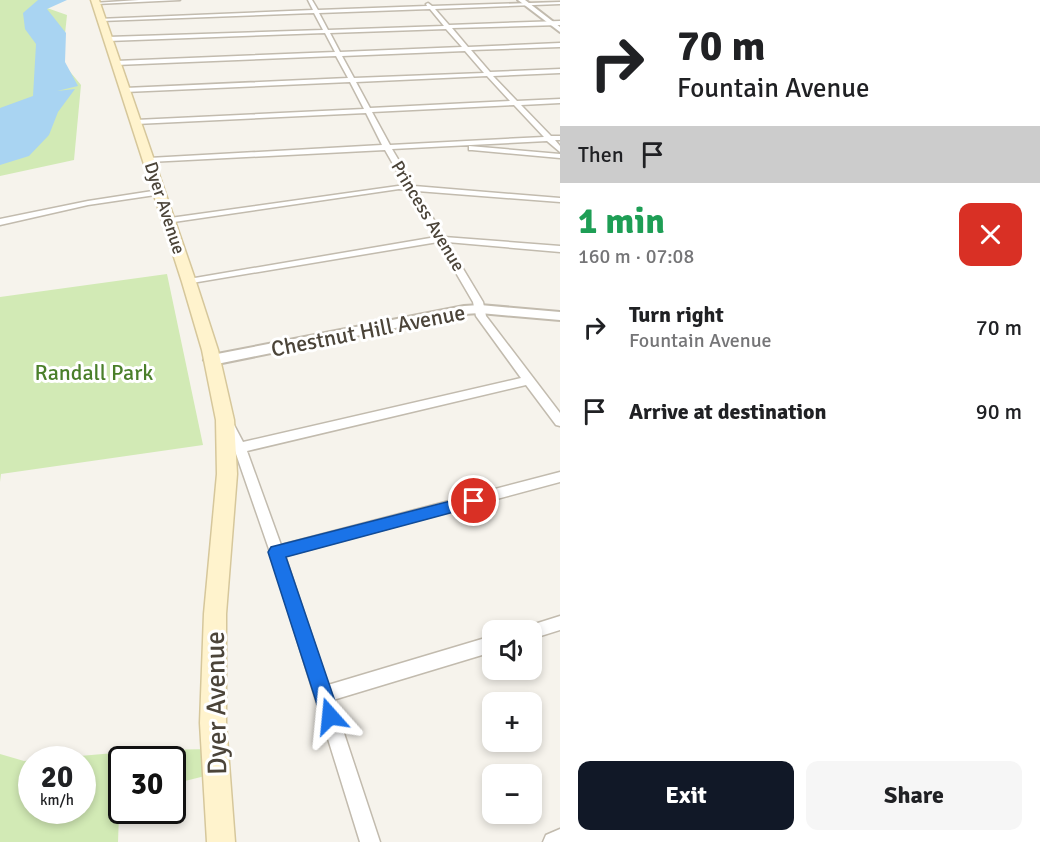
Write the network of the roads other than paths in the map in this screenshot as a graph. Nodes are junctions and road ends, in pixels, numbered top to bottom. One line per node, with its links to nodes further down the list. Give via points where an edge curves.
1 (178, 0): 6 (street)
2 (310, 0): 8 (street, Princess Avenue)
3 (423, 0): 7 (street)
4 (524, 2): 5 (street); 7 (street); 10 (street)
5 (560, 3)
6 (97, 7): 8 (street); 14 (main road, Dyer Avenue)
7 (431, 8): 8 (street); 11 (street)
8 (316, 12): 13 (street, Princess Avenue)
9 (560, 22): 10 (street)
10 (550, 23): 11 (street); 12 (street)
11 (446, 27): 13 (street); 16 (street)
12 (560, 30)
13 (327, 31): 14 (street); 17 (street, Princess Avenue)
14 (108, 39): 18 (main road, Dyer Avenue)
15 (560, 45): 16 (street)
16 (466, 49): 17 (street); 20 (street)
17 (338, 53): 18 (street); 21 (street, Princess Avenue)
18 (116, 63): 22 (main road, Dyer Avenue)
19 (560, 71): 20 (street)
20 (488, 74): 21 (street); 24 (street)
21 (351, 80): 22 (street); 25 (street, Princess Avenue)
22 (125, 90): 26 (main road, Dyer Avenue)
23 (560, 101): 24 (street)
24 (516, 103): 25 (street); 27 (street)
25 (369, 110): 26 (street); 30 (street, Princess Avenue)
26 (136, 122): 33 (main road, Dyer Avenue)
27 (549, 138): 28 (street); 29 (street); 31 (street)
28 (560, 138)
29 (450, 143): 30 (street); 32 (street)
30 (387, 147): 33 (street); 34 (street, Princess Avenue)
31 (560, 150)
32 (560, 156)
33 (149, 160): 35 (main road, Dyer Avenue)
34 (410, 187): 36 (street); 37 (street); 39 (street, Princess Avenue)
35 (159, 192): 37 (main road, Dyer Avenue); 38 (street)
36 (560, 200)
37 (170, 221): 41 (main road, Dyer Avenue)
38 (0, 222)
39 (441, 239): 40 (street); 41 (street); 42 (street, Princess Avenue)
40 (560, 249)
41 (189, 282): 44 (main road, Dyer Avenue)
42 (480, 309): 43 (street, Chestnut Hill Avenue); 44 (street, Chestnut Hill Avenue); 45 (street, Princess Avenue)
43 (560, 316)
44 (212, 360): 46 (main road, Dyer Avenue)
45 (527, 381): 47 (street, Princess Avenue); 48 (street)
46 (225, 420): 48 (street, Dyer Avenue); 56 (main road, Dyer Avenue, via 227,474 215,614 213,723)
47 (560, 422)
48 (240, 448): 50 (street, Dyer Avenue)
49 (560, 477): 50 (street)
50 (277, 552): 54 (street, Dyer Avenue)
51 (560, 623): 52 (street)
52 (542, 629)
53 (482, 647): 54 (street)
54 (323, 695): 57 (street, Dyer Avenue)
55 (560, 839): 58 (street)
56 (221, 842)
57 (370, 842)
58 (553, 842)

